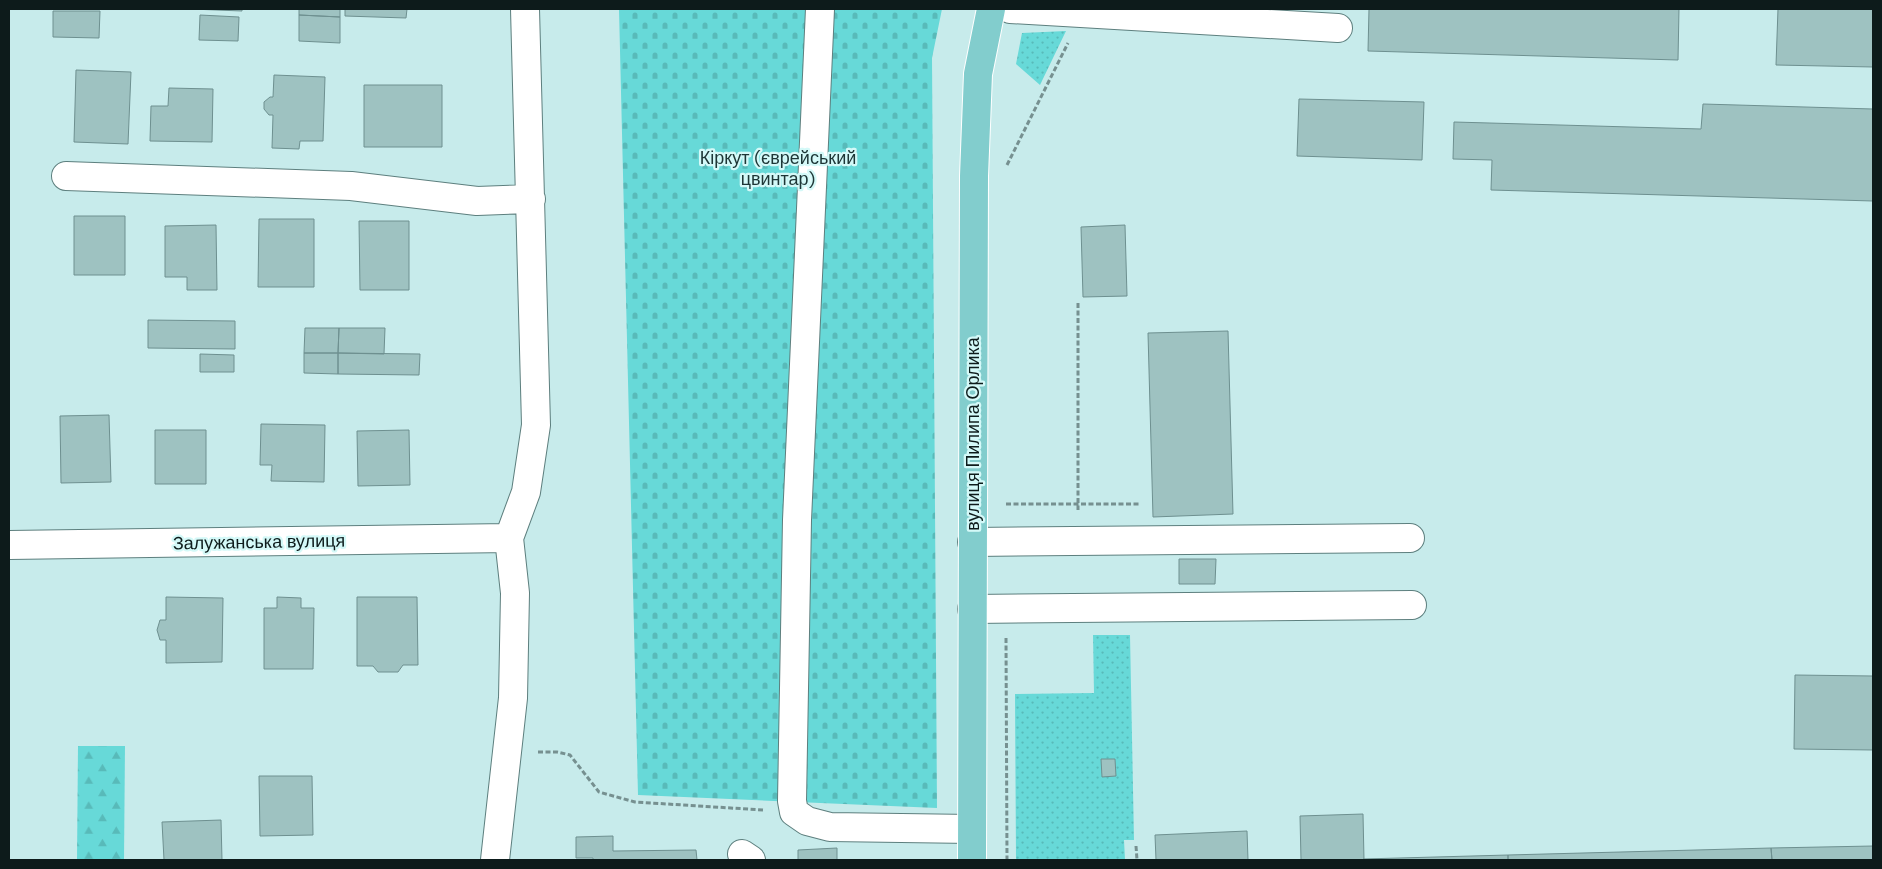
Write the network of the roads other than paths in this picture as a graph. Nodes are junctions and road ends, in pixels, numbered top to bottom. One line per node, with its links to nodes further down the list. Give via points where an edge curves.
1 (525, 9): 7 (street)
2 (820, 9): 14 (street, via 797,520 794,812 807,821 830,828)
3 (991, 9): 10 (main road, вулиця Пилипа Орлика, via 978,74 974,176)
4 (1010, 9): 5 (street)
5 (1338, 28)
6 (66, 176): 7 (street, via 351,186 477,202)
7 (531, 200): 8 (street, via 536,425 526,492)
8 (509, 538): 11 (street, Залужанська вулиця); 15 (street, via 516,593 512,698)
9 (1410, 538): 10 (street)
10 (972, 542): 13 (main road, вулиця Пилипа Орлика)
11 (9, 546)
12 (1412, 605): 13 (street)
13 (972, 608): 14 (main road, вулиця Пилипа Орлика)
14 (972, 829): 16 (main road, вулиця Пилипа Орлика)
15 (494, 860)
16 (972, 860)

